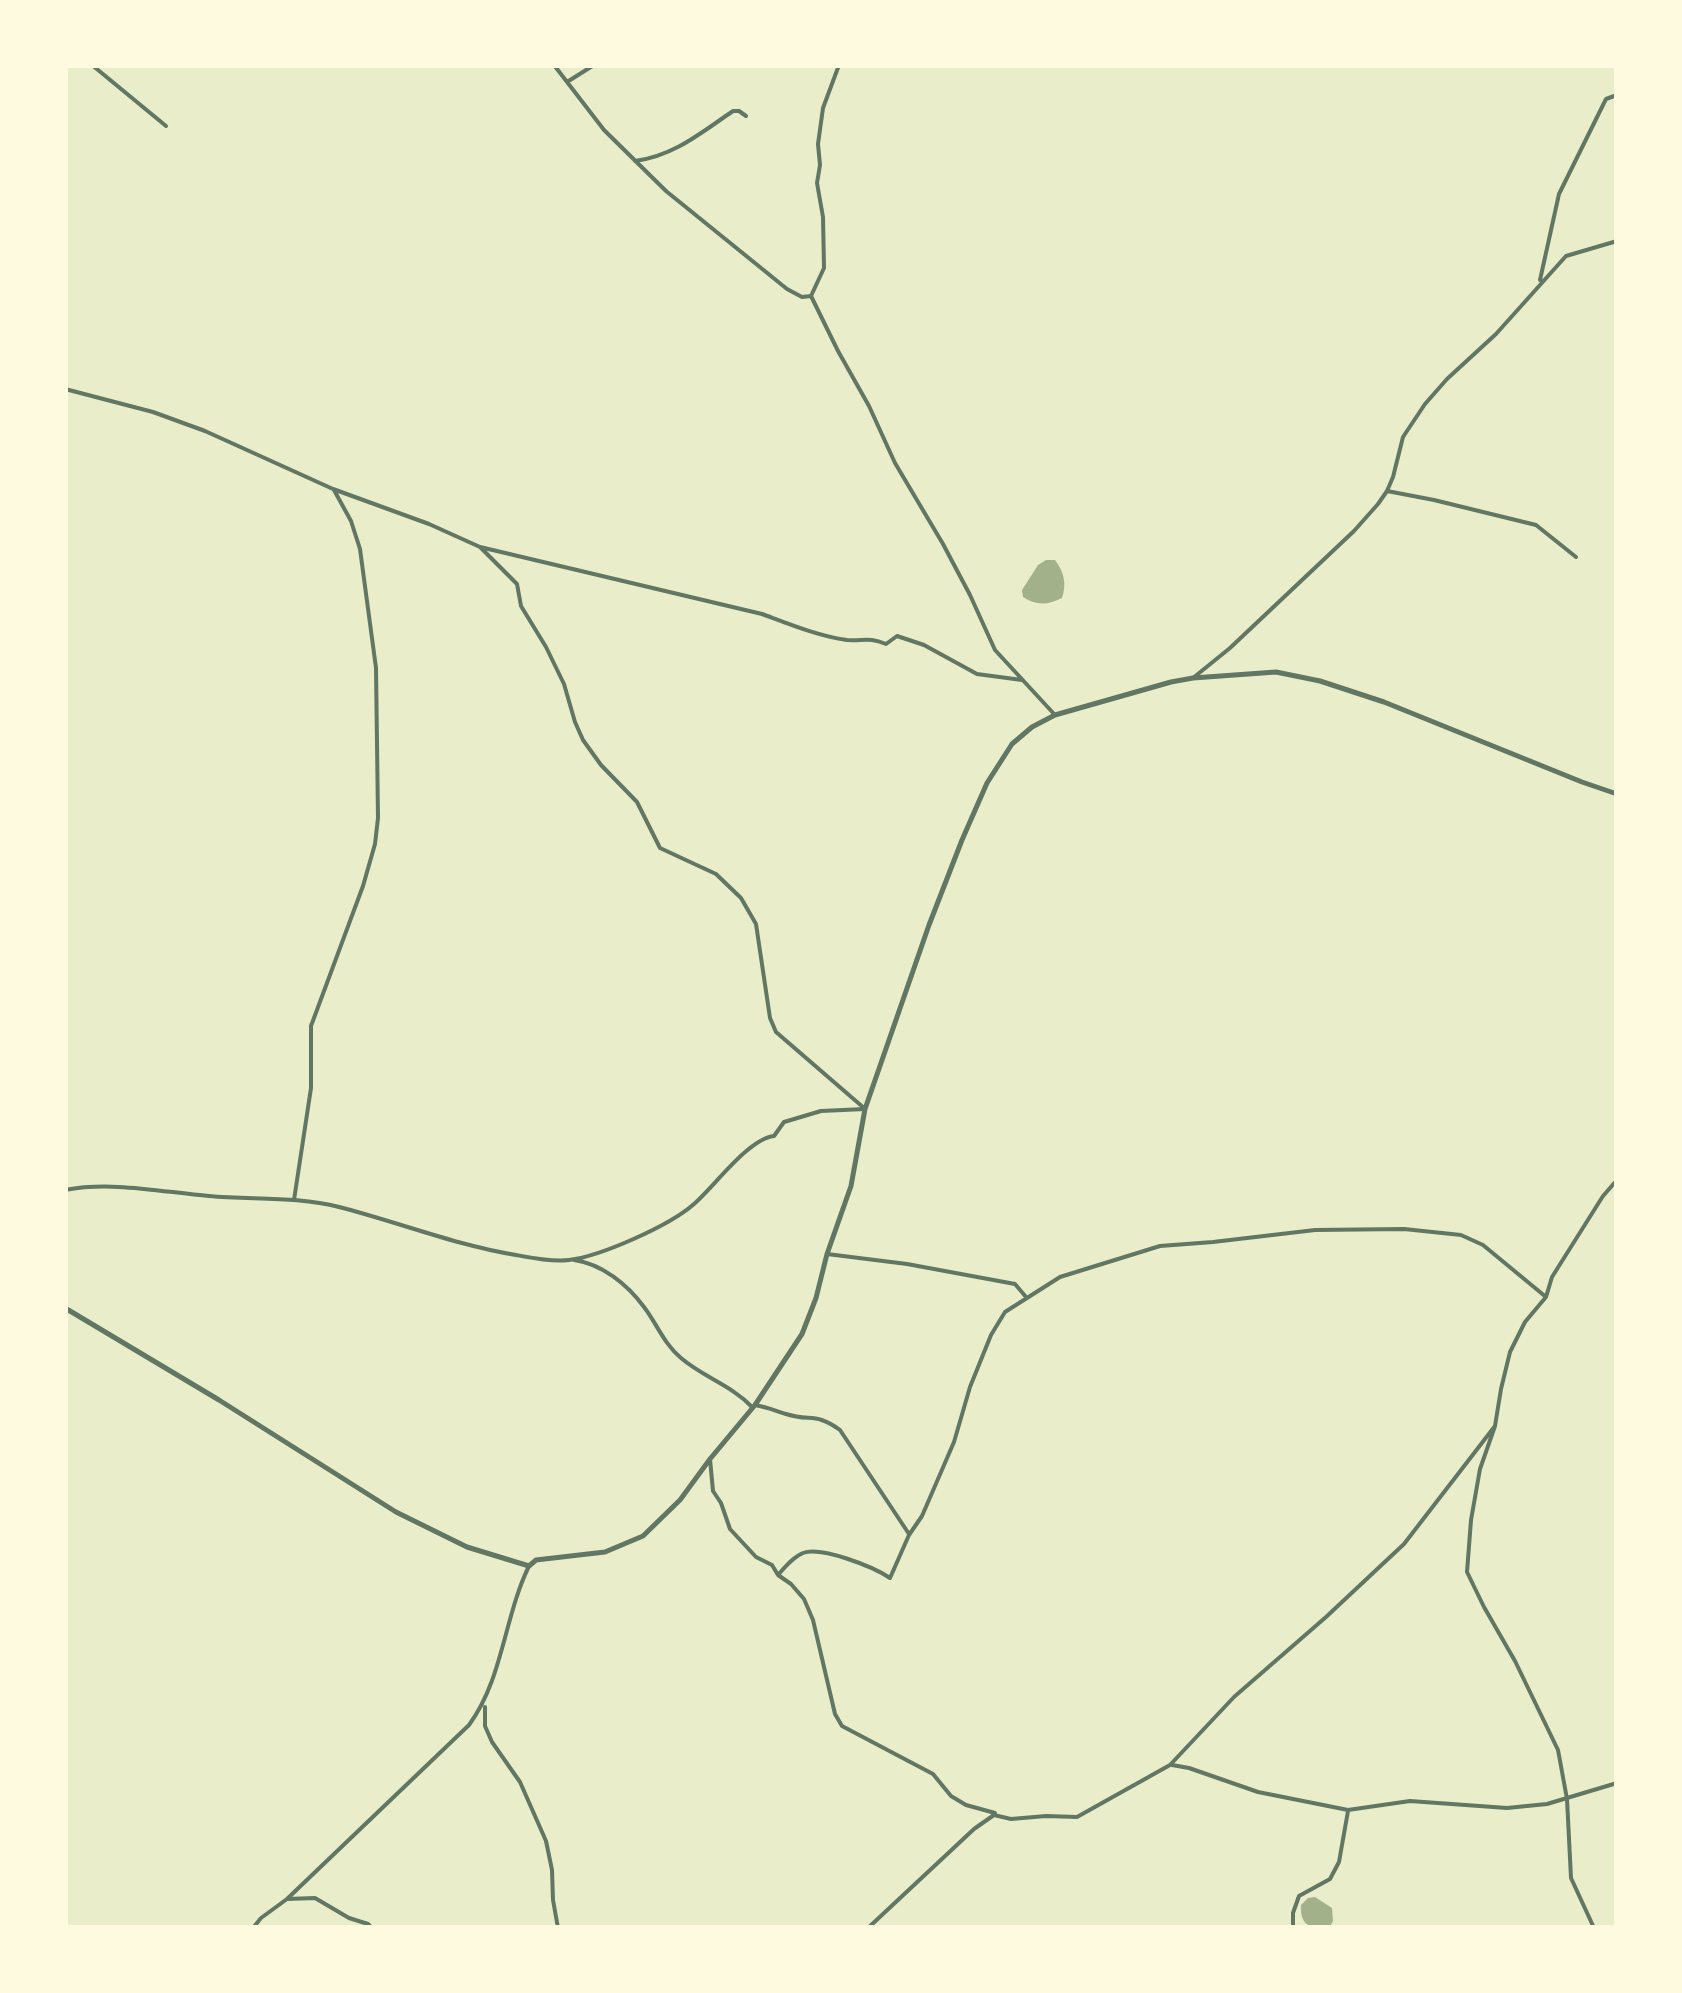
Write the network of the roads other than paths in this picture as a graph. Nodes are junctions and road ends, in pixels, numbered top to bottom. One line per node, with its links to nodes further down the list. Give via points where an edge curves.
1 (92, 65): 8 (street)
2 (554, 65): 5 (street)
3 (594, 65): 5 (street)
4 (839, 65): 12 (street, via 818,144 824,268)
5 (567, 82): 9 (street)
6 (1617, 95): 11 (street, via 1606,100 1559,194)
7 (746, 116): 9 (street, via 734,110 686,144)
8 (166, 126)
9 (635, 161): 12 (street, via 787,289)
10 (1617, 241): 11 (street, via 1566,256)
11 (1540, 284): 15 (street, via 1424,404 1403,437)
12 (811, 296): 19 (street, via 995,650)
13 (65, 389): 14 (street, via 205,431)
14 (333, 489): 16 (street); 25 (street, via 360,549 376,668 378,818 364,886 312,1026 312,1088)
15 (1387, 491): 17 (street, via 1536,525); 18 (street, via 1354,531)
16 (480, 547): 19 (street, via 848,640 886,644 897,636 977,674); 22 (street, via 517,584 520,606 564,684 583,740 637,802 660,848 716,874 750,910 776,1032)
17 (1576, 557)
18 (1193, 678): 20 (street); 21 (street, via 1276,672 1320,682)
19 (1022, 680): 20 (street)
20 (1055, 715): 22 (street, via 1012,744 987,784)
21 (1617, 794)
22 (864, 1108): 26 (street, via 851,1186); 27 (street, via 784,1122 676,1216)
23 (1617, 1180): 28 (street)
24 (65, 1190): 25 (street, via 114,1187)
25 (294, 1200): 27 (street, via 484,1250)
26 (827, 1254): 29 (street, via 1014,1284); 31 (street, via 802,1334)
27 (569, 1260): 31 (street, via 587,1262 623,1284 681,1358)
28 (1546, 1296): 29 (street, via 1461,1234 1404,1228 1160,1246 1060,1277); 32 (street, via 1510,1352)
29 (1026, 1297): 34 (street, via 1004,1312 991,1335 954,1442)
30 (65, 1308): 35 (street, via 396,1512)
31 (754, 1406): 33 (street); 34 (street, via 826,1420 840,1430)
32 (1495, 1426): 38 (street, via 1404,1544 1234,1697); 40 (street, via 1470,1520 1467,1572 1558,1750)
33 (710, 1458): 35 (street, via 643,1536 605,1552); 36 (street, via 713,1491 730,1529)
34 (910, 1534): 36 (street, via 890,1578 813,1550 798,1554)
35 (529, 1566): 37 (street)
36 (778, 1575): 42 (street, via 804,1599 813,1620 842,1726 933,1774 966,1805)
37 (485, 1702): 43 (street, via 469,1725); 46 (street, via 484,1726 520,1782 546,1841)
38 (1170, 1765): 41 (street); 42 (street, via 1077,1817)
39 (1617, 1783): 40 (street)
40 (1567, 1798): 41 (street, via 1507,1808 1410,1801); 49 (street, via 1572,1878)
41 (1348, 1810): 48 (street, via 1340,1862 1330,1879 1299,1896)
42 (1011, 1819): 47 (street, via 994,1815 974,1829)
43 (286, 1900): 44 (street); 45 (street, via 316,1898)
44 (253, 1928)
45 (372, 1928)
46 (558, 1928)
47 (868, 1928)
48 (1293, 1928)
49 (1594, 1928)

